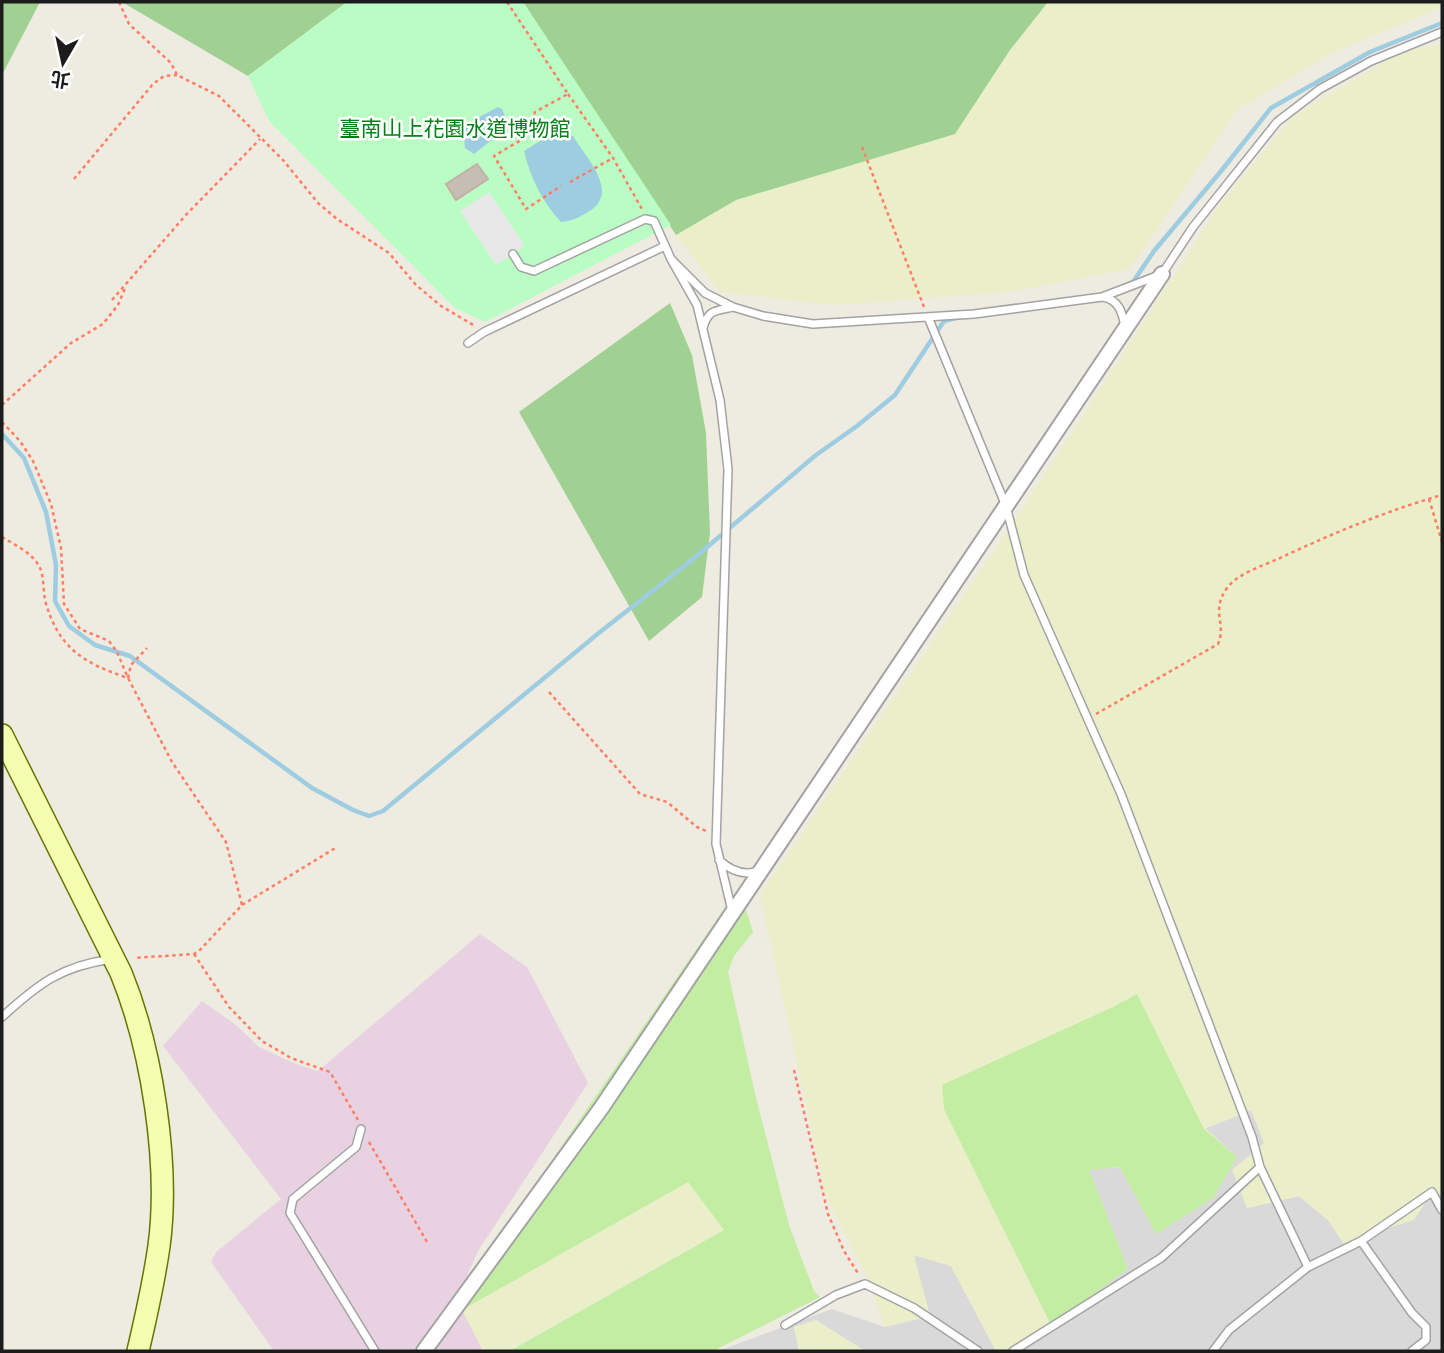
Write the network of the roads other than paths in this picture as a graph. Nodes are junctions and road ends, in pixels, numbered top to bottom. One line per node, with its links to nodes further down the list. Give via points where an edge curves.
1 (1442, 32): 5 (lane, via 1371,61 1320,89 1277,122 1193,227)
2 (665, 246): 3 (lane, via 654,221 645,219 534,271 522,267); 4 (lane); 11 (lane)
3 (513, 254)
4 (671, 259): 7 (lane, via 705,293); 9 (lane, via 697,305)
5 (1162, 274): 6 (lane); 10 (street)
6 (1102, 297): 8 (lane); 10 (lane, via 1119,307)
7 (733, 307): 8 (lane, via 813,324); 9 (lane, via 711,312)
8 (928, 317): 12 (lane)
9 (702, 328): 14 (lane, via 720,400 728,469 716,834)
10 (1125, 328): 12 (street)
11 (468, 343)
12 (1006, 506): 15 (street); 20 (lane, via 1024,575 1093,727 1154,879)
13 (2, 735): 17 (main road)
14 (719, 860): 15 (lane, via 736,871); 16 (lane)
15 (762, 869): 16 (street)
16 (733, 915): 28 (street, via 602,1107)
17 (113, 959): 18 (lane, via 85,962 50,979); 26 (main road, via 134,1004 144,1046 157,1121 162,1190 159,1245)
18 (2, 1017)
19 (361, 1129): 27 (lane, via 356,1147 293,1199 290,1213)
20 (1260, 1167): 23 (lane); 30 (lane, via 1161,1258)
21 (1442, 1210): 22 (lane, via 1432,1192)
22 (1361, 1241): 23 (lane); 25 (lane, via 1426,1327 1426,1340)
23 (1308, 1267): 31 (lane, via 1229,1330)
24 (785, 1325): 29 (lane, via 865,1283 914,1308)
25 (1417, 1350)
26 (138, 1351)
27 (375, 1351)
28 (424, 1351)
29 (978, 1351)
30 (1013, 1351)
31 (1213, 1351)

